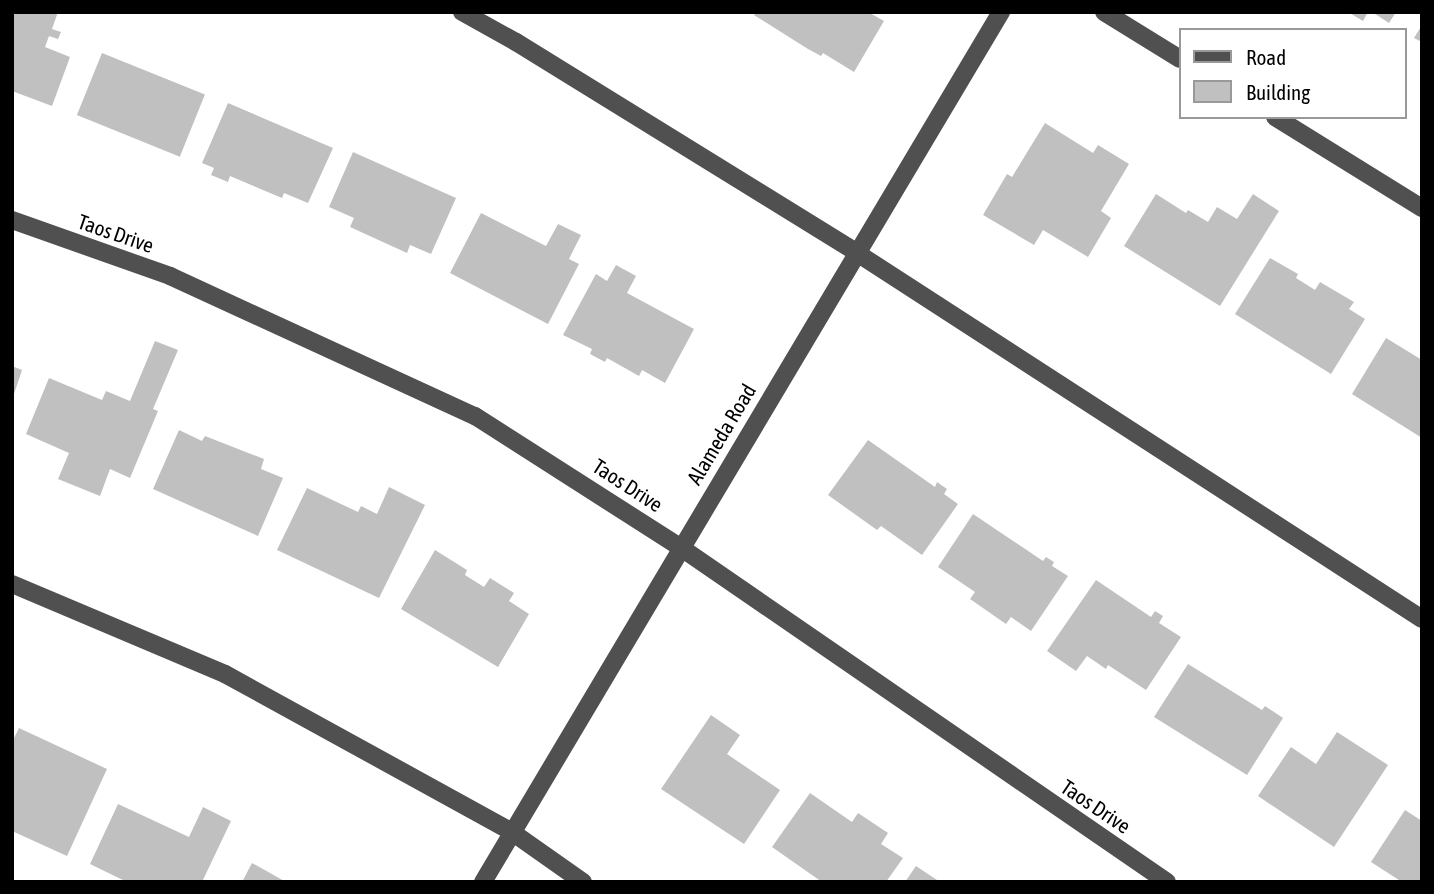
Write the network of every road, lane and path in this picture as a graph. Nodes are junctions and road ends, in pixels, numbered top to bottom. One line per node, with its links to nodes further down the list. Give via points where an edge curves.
1 (462, 12): 8 (street)
2 (1001, 12): 8 (street, Alameda Road)
3 (1104, 12): 4 (street)
4 (1178, 58)
5 (1278, 119): 6 (street)
6 (1422, 208)
7 (12, 220): 9 (street, Taos Drive, via 170,276 475,415)
8 (857, 253): 9 (street, Alameda Road); 11 (street)
9 (680, 547): 12 (street, Alameda Road); 15 (street, Taos Drive)
10 (12, 584): 12 (street, via 225,674)
11 (1422, 619)
12 (512, 832): 13 (street, Alameda Road); 14 (street)
13 (483, 882)
14 (583, 882)
15 (1167, 882)

